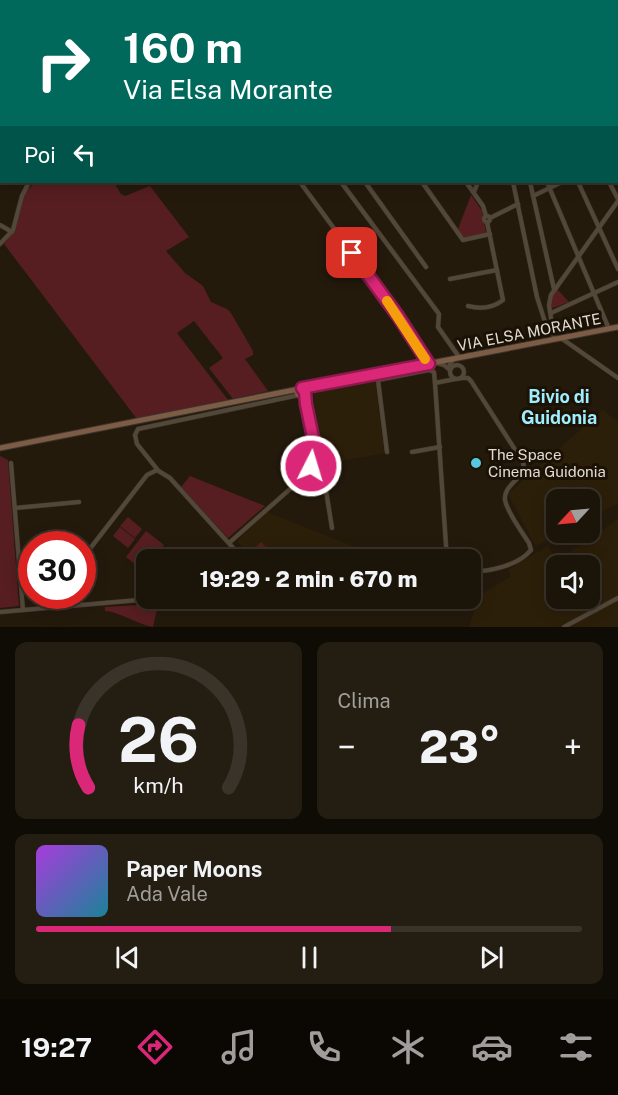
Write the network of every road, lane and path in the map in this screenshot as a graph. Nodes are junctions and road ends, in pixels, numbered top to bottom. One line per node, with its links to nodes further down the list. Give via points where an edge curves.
1 (29, 183): 22 (street)
2 (301, 183): 42 (street)
3 (342, 183): 40 (street, via 439,314 437,326)
4 (366, 183): 26 (street)
5 (423, 183): 23 (street, via 464,240)
6 (467, 183): 15 (street)
7 (478, 183): 15 (street)
8 (513, 183): 18 (street)
9 (530, 183): 16 (street)
10 (548, 183): 14 (street)
11 (560, 183): 14 (street)
12 (578, 183): 21 (street)
13 (610, 183): 17 (street)
14 (550, 188): 16 (street); 25 (street)
15 (474, 193): 19 (street)
16 (533, 196): 31 (street)
17 (618, 200): 21 (street)
18 (518, 204): 19 (street); 37 (street, via 540,308)
19 (487, 216): 23 (street)
20 (0, 225): 22 (street)
21 (598, 227): 25 (street); 27 (street)
22 (12, 232): 24 (street)
23 (489, 234): 28 (street)
24 (0, 244)
25 (578, 256): 31 (street); 32 (street)
26 (426, 267)
27 (618, 269)
28 (497, 270): 29 (street); 33 (street, via 502,302 482,308)
29 (450, 279)
30 (618, 282): 32 (street)
31 (554, 290): 34 (street, via 549,300)
32 (593, 292): 34 (street); 36 (street)
33 (468, 306)
34 (550, 313): 37 (street)
35 (618, 327): 36 (street, VIA ELSA MORANTE)
36 (609, 329): 38 (street, VIA ELSA MORANTE)
37 (553, 331): 38 (street)
38 (557, 339): 39 (street, VIA ELSA MORANTE); 46 (street)
39 (471, 356): 40 (street, VIA ELSA MORANTE); 43 (street)
40 (456, 358): 41 (street, VIA ELSA MORANTE); 43 (street); 44 (street)
41 (436, 363): 42 (street, VIA ELSA MORANTE); 44 (street)
42 (429, 364): 50 (street, VIA ELSA MORANTE)
43 (462, 367): 44 (street, via 454,365); 45 (street)
44 (450, 371): 47 (street); 48 (street)
45 (461, 378): 47 (street); 68 (street, via 471,381 523,462 523,470 505,498 531,550 503,566)
46 (618, 378)
47 (455, 379): 48 (street)
48 (446, 381): 49 (street)
49 (435, 383): 51 (street); 53 (street, via 434,373 429,370 378,380)
50 (301, 392): 52 (street, VIA ELSA MORANTE); 56 (street, via 316,452); 57 (street, via 138,429 137,444)
51 (440, 447): 54 (street); 67 (street)
52 (0, 448)
53 (387, 452)
54 (412, 452)
55 (11, 463): 61 (street)
56 (313, 466): 58 (street); 59 (street)
57 (157, 470): 63 (street, via 147,475); 64 (street, via 170,478)
58 (317, 471): 59 (street, via 313,477); 62 (street, via 324,478)
59 (307, 474): 64 (street)
60 (79, 502): 61 (street)
61 (15, 508): 65 (street)
62 (332, 528)
63 (96, 542)
64 (230, 543): 66 (street)
65 (18, 546)
66 (235, 549)
67 (446, 549)
68 (481, 570)
69 (618, 598): 73 (street)
70 (136, 600): 71 (street)
71 (23, 610): 72 (street)
72 (0, 612)
73 (564, 627)

